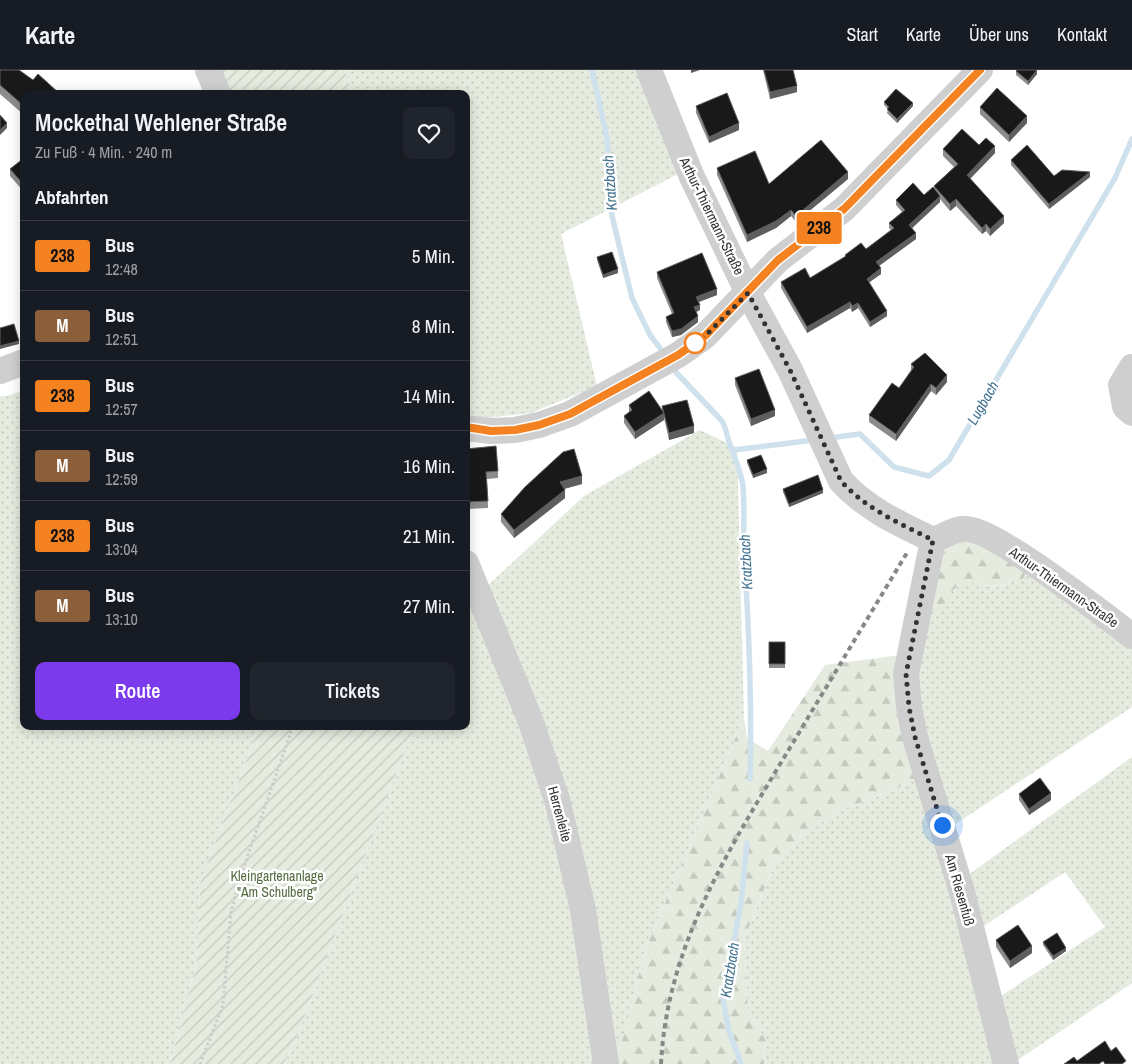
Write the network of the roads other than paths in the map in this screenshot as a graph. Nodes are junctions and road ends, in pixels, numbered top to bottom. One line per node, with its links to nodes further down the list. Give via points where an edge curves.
1 (208, 70): 4 (street)
2 (650, 70): 5 (street, Arthur-Thiermann-Straße, via 685,163)
3 (980, 70): 5 (street, via 844,209 778,260)
4 (216, 90)
5 (748, 293): 10 (street, via 705,336 678,355 570,414 515,430); 11 (street, Arthur-Thiermann-Straße, via 790,370 841,481 863,502)
6 (20, 364): 8 (street)
7 (1132, 367): 9 (street, via 1122,384 1125,406)
8 (0, 371)
9 (1132, 413)
10 (470, 428)
11 (933, 540): 13 (street, Arthur-Thiermann-Straße, via 962,528 983,534); 15 (street, Am Riesenfuß, via 906,674 909,707 962,892)
12 (470, 572): 14 (street, Herrenleite, via 531,722 558,803 583,910)
13 (1128, 625)
14 (606, 1064)
15 (1006, 1064)

